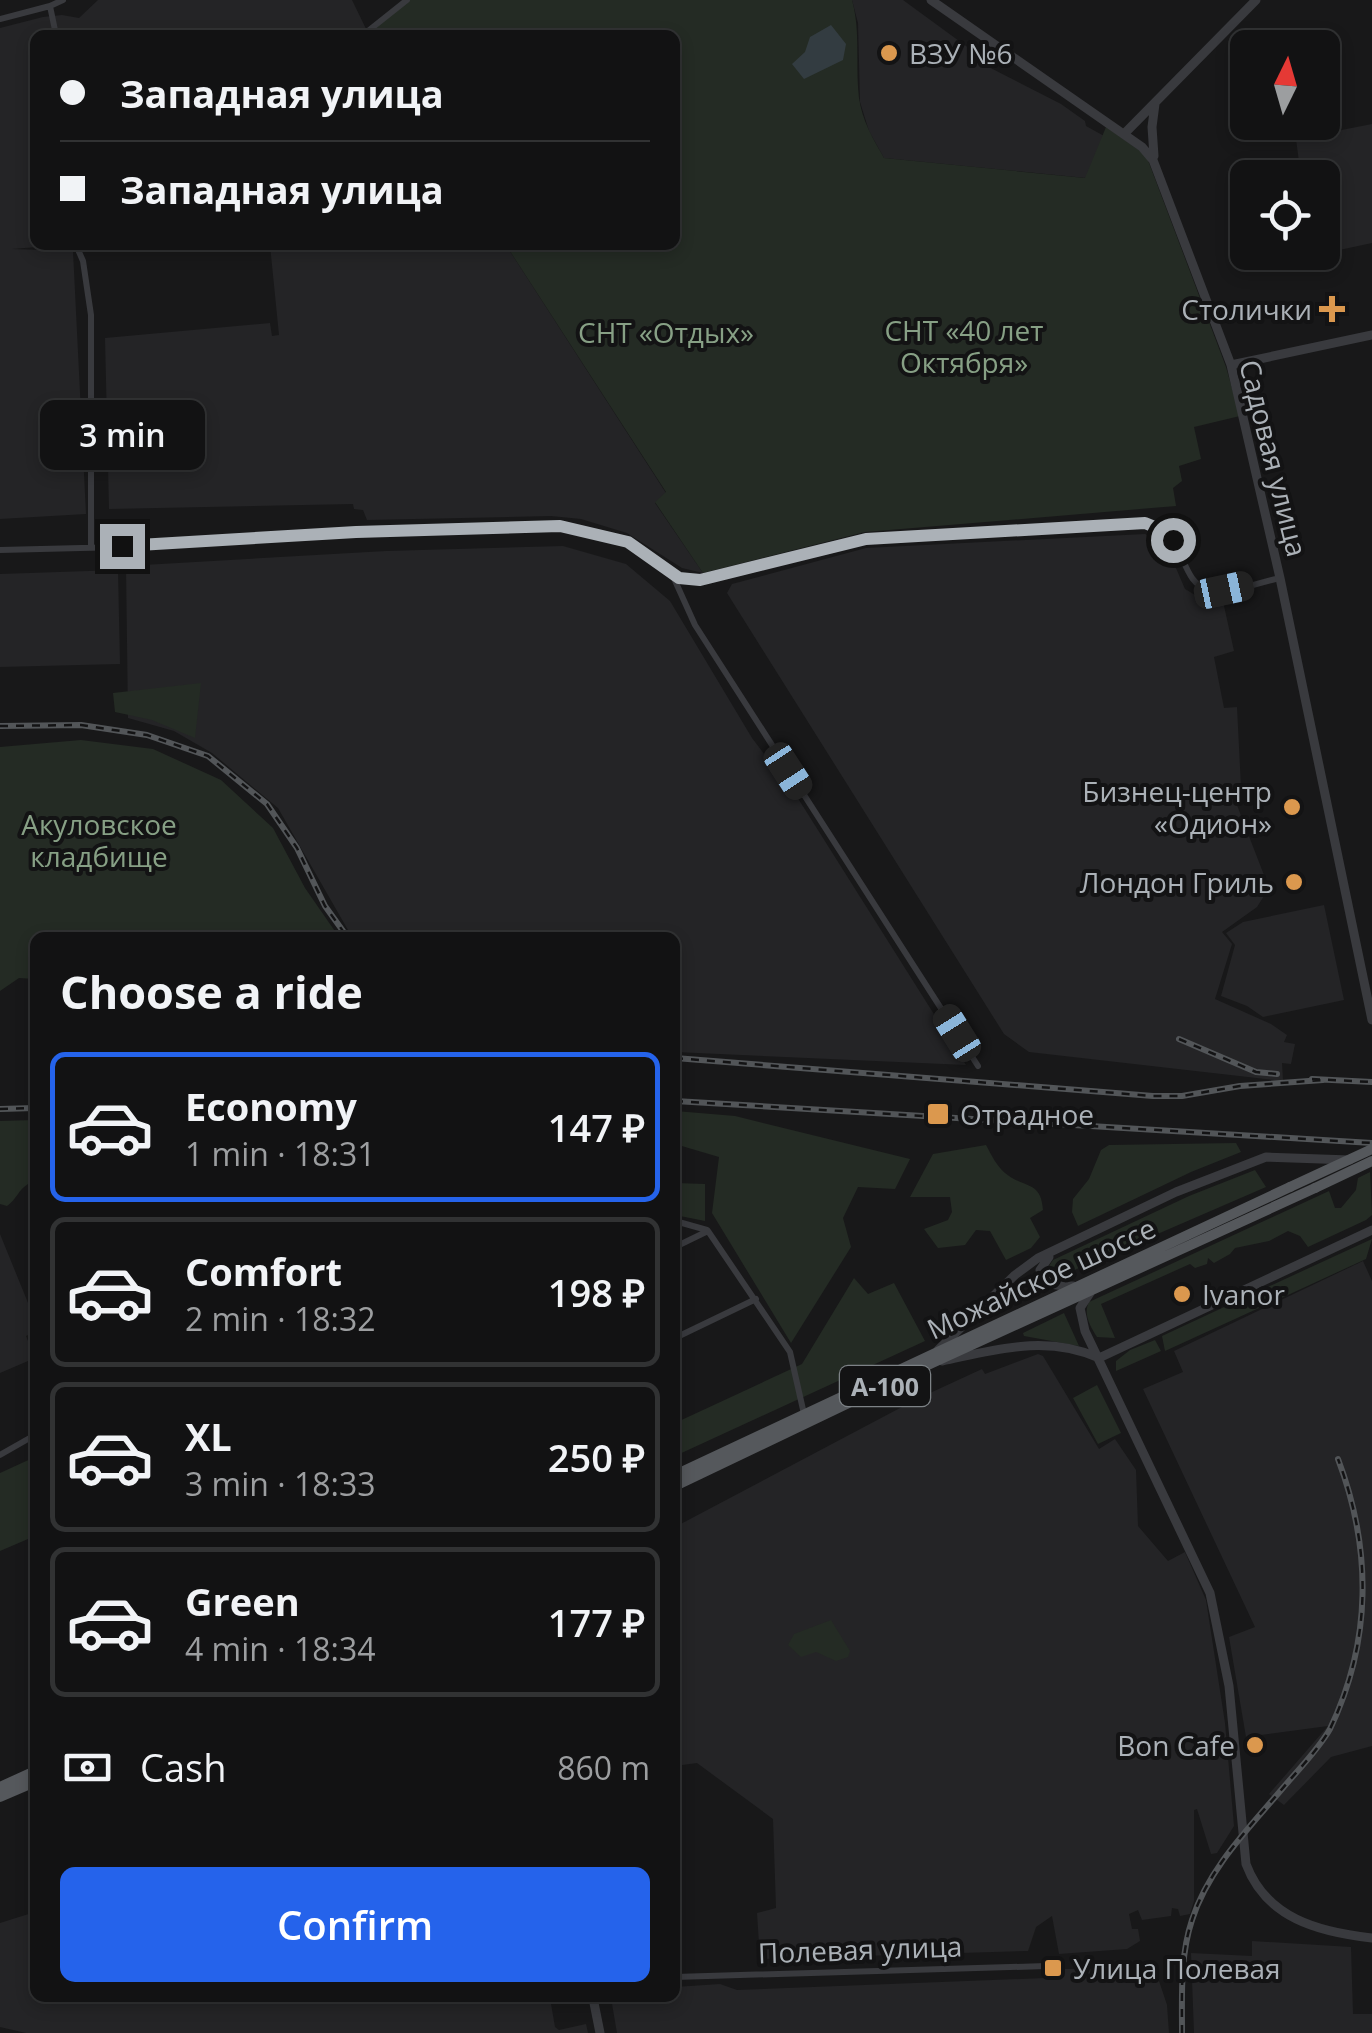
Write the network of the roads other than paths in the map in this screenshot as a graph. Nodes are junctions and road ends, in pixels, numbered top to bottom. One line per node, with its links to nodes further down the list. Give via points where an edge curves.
1 (64, 0): 5 (street)
2 (407, 0): 8 (street)
3 (931, 0): 10 (street, Садовая улица)
4 (1256, 0): 9 (street)
5 (51, 3): 6 (street); 7 (street)
6 (0, 19)
7 (55, 30)
8 (369, 30)
9 (1155, 104): 10 (street); 11 (street)
10 (1124, 134): 11 (street, Садовая улица)
11 (1156, 166): 14 (street, Садовая улица)
12 (78, 250): 15 (street, via 90,315)
13 (1372, 335): 14 (street)
14 (1231, 365): 18 (street, Садовая улица)
15 (91, 547): 16 (street); 17 (street, via 560,526 628,542)
16 (0, 550)
17 (672, 573): 18 (street, via 700,580 866,539 1145,523 1173,540 1193,581 1208,590); 22 (street, via 695,625)
18 (1280, 578): 19 (street, Садовая улица)
19 (1364, 984): 20 (street); 21 (street, Садовая улица)
20 (1372, 994)
21 (1372, 1020)
22 (978, 1066)
23 (1372, 1149): 30 (main road, Можайское шоссе / А-100, bridge)
24 (1372, 1162): 29 (street, via 1298,1156 1251,1161); 31 (main road, Можайское шоссе / А-100, bridge)
25 (680, 1223): 27 (street)
26 (1372, 1230): 35 (street)
27 (708, 1231): 28 (street); 32 (street)
28 (680, 1245)
29 (1058, 1249): 30 (street, via 1043,1262 1043,1279); 34 (street, via 1015,1275)
30 (1073, 1286): 34 (main road, Можайское шоссе / А-100)
31 (1095, 1288): 35 (street, via 1083,1300 1081,1320); 36 (main road, Можайское шоссе / А-100)
32 (756, 1299): 33 (street); 37 (street, via 790,1352)
33 (680, 1336)
34 (937, 1351): 37 (main road, Можайское шоссе / А-100)
35 (1099, 1358): 36 (street, via 1050,1344 1016,1345); 46 (street, via 1210,1593 1254,1885 1266,1901 1305,1922)
36 (930, 1364): 41 (main road, Можайское шоссе / А-100)
37 (804, 1414): 40 (main road, Можайское шоссе / А-100)
38 (30, 1438): 39 (street)
39 (0, 1455)
40 (680, 1473)
41 (680, 1484)
42 (30, 1773): 44 (main road)
43 (30, 1784): 45 (main road)
44 (0, 1787)
45 (0, 1797)
46 (1372, 1938)
47 (1046, 1966): 48 (street, Полевая улица)
48 (680, 1978)
49 (594, 2002): 50 (street)
50 (600, 2033)

